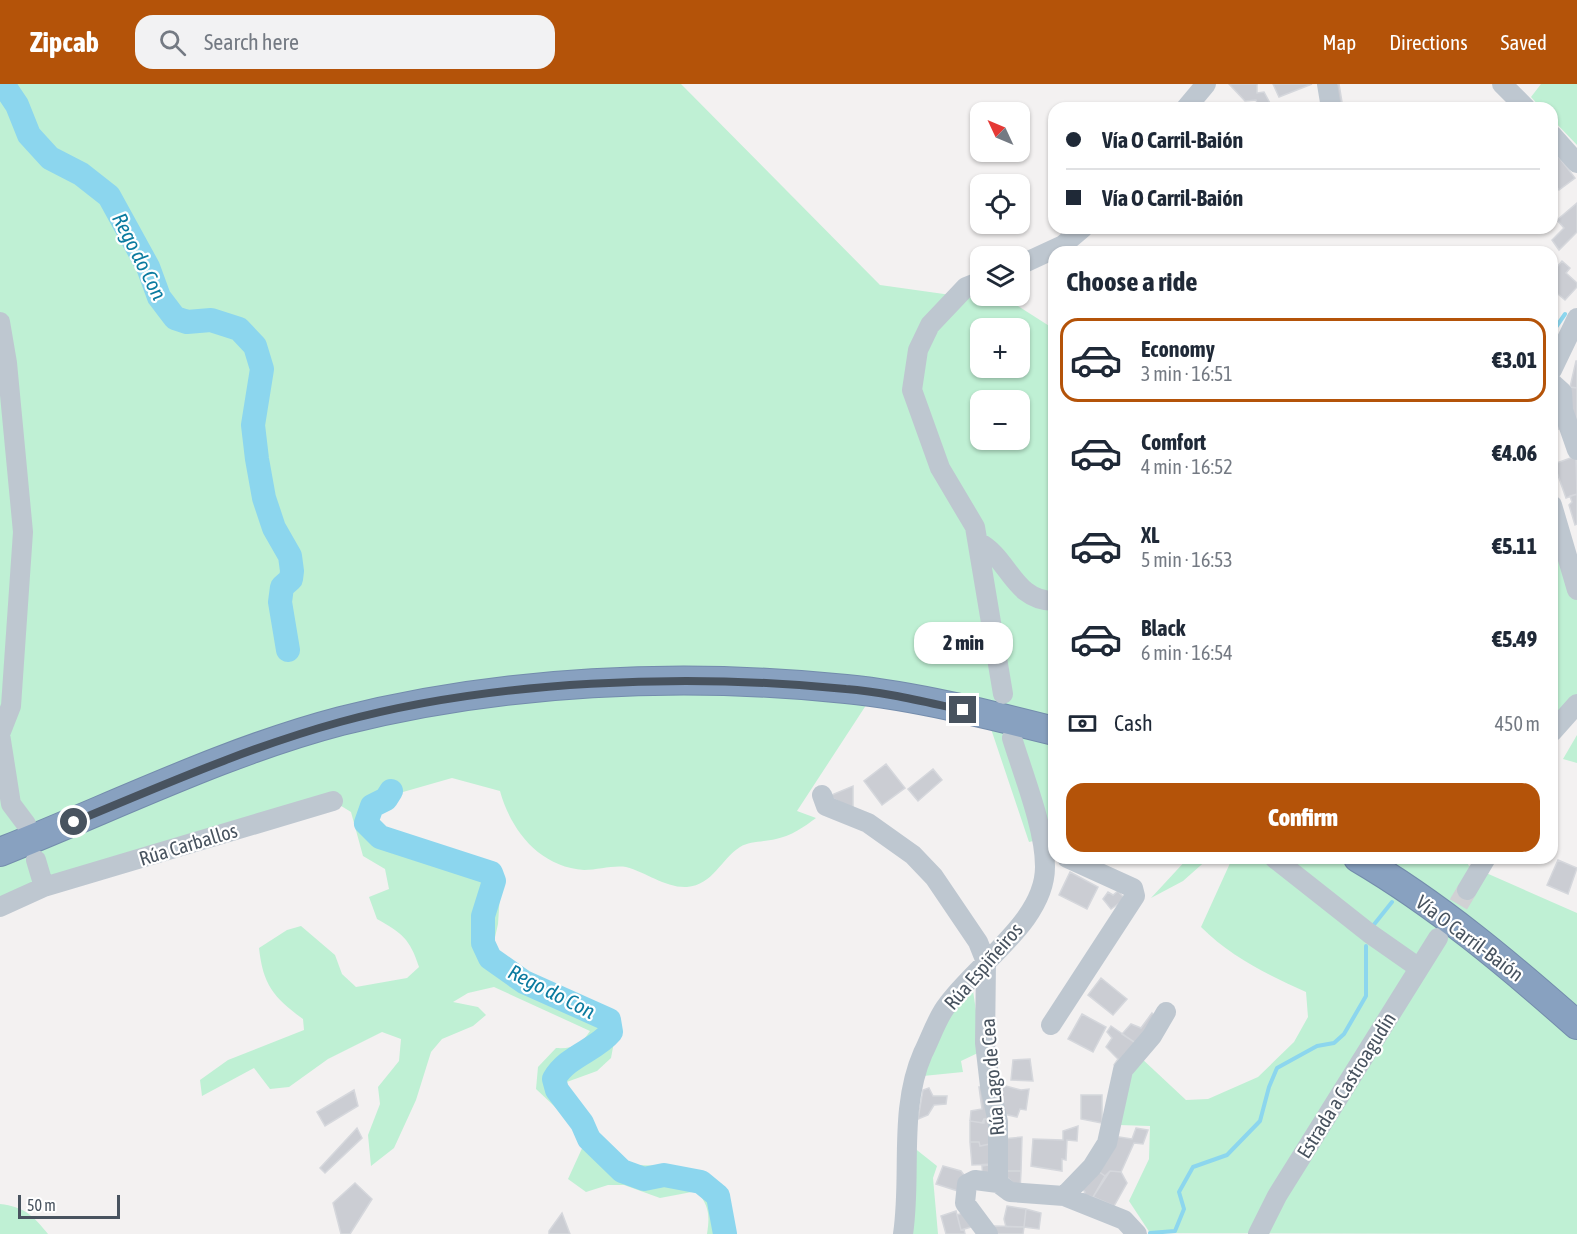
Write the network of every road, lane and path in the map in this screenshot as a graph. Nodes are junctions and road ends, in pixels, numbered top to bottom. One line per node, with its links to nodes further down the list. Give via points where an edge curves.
1 (1206, 84): 4 (street)
2 (1327, 84): 5 (street)
3 (1502, 84): 6 (street)
4 (1191, 102)
5 (1330, 102)
6 (1520, 102)
7 (1558, 142): 8 (street)
8 (1577, 163)
9 (1076, 234): 10 (street)
10 (1062, 246)
11 (1048, 252): 12 (street)
12 (1030, 260)
13 (970, 285): 20 (street, via 930,325 918,350 912,390 940,468 975,527)
14 (1577, 318): 16 (street)
15 (0, 322): 30 (street, via 23,532 11,706 0,734 11,804)
16 (1558, 358)
17 (1558, 388): 18 (street)
18 (1577, 450)
19 (1558, 525): 21 (street)
20 (978, 542): 22 (street, via 990,548 1023,591); 23 (street)
21 (1577, 590)
22 (1048, 601)
23 (1003, 694)
24 (1577, 704): 25 (street)
25 (1558, 725)
26 (1048, 730): 32 (highway, via 986,714 846,689 704,681 513,691 415,705 340,722 261,747)
27 (1012, 738): 31 (street, Rúa Espiñeiros)
28 (822, 795): 43 (street, Rúa Lago de Cea, via 826,806 868,823 913,855 961,914)
29 (333, 801): 39 (street, Rúa Carballos)
30 (26, 824)
31 (1048, 848)
32 (0, 852)
33 (1048, 857): 43 (street, Rúa Espiñeiros, via 1039,900)
34 (36, 860): 39 (street)
35 (1080, 864): 47 (street, via 1133,888 1135,896)
36 (1282, 864): 44 (street)
37 (1368, 864): 46 (highway, Vía O Carril-Baión, via 1488,947)
38 (1482, 864): 40 (street)
39 (44, 887): 41 (street, Rúa Carballos)
40 (1467, 890)
41 (0, 907)
42 (1438, 938): 44 (street, Estrada a Castroagudín)
43 (986, 962): 48 (street, Rúa Lago de Cea, via 985,1043 998,1122); 50 (street, Rúa Espiñeiros, via 944,1009 922,1056 910,1103)
44 (1419, 968): 53 (street, Estrada a Castroagudín, via 1277,1196)
45 (1166, 1012): 49 (street, via 1152,1036 1123,1070 1107,1143 1092,1167)
46 (1577, 1024)
47 (1051, 1025)
48 (998, 1183): 49 (street, via 1010,1192); 51 (street, via 975,1180 967,1184 965,1192 965,1203)
49 (1064, 1196): 52 (street, via 1124,1220)
50 (903, 1234)
51 (987, 1234)
52 (1137, 1234)
53 (1258, 1234)

